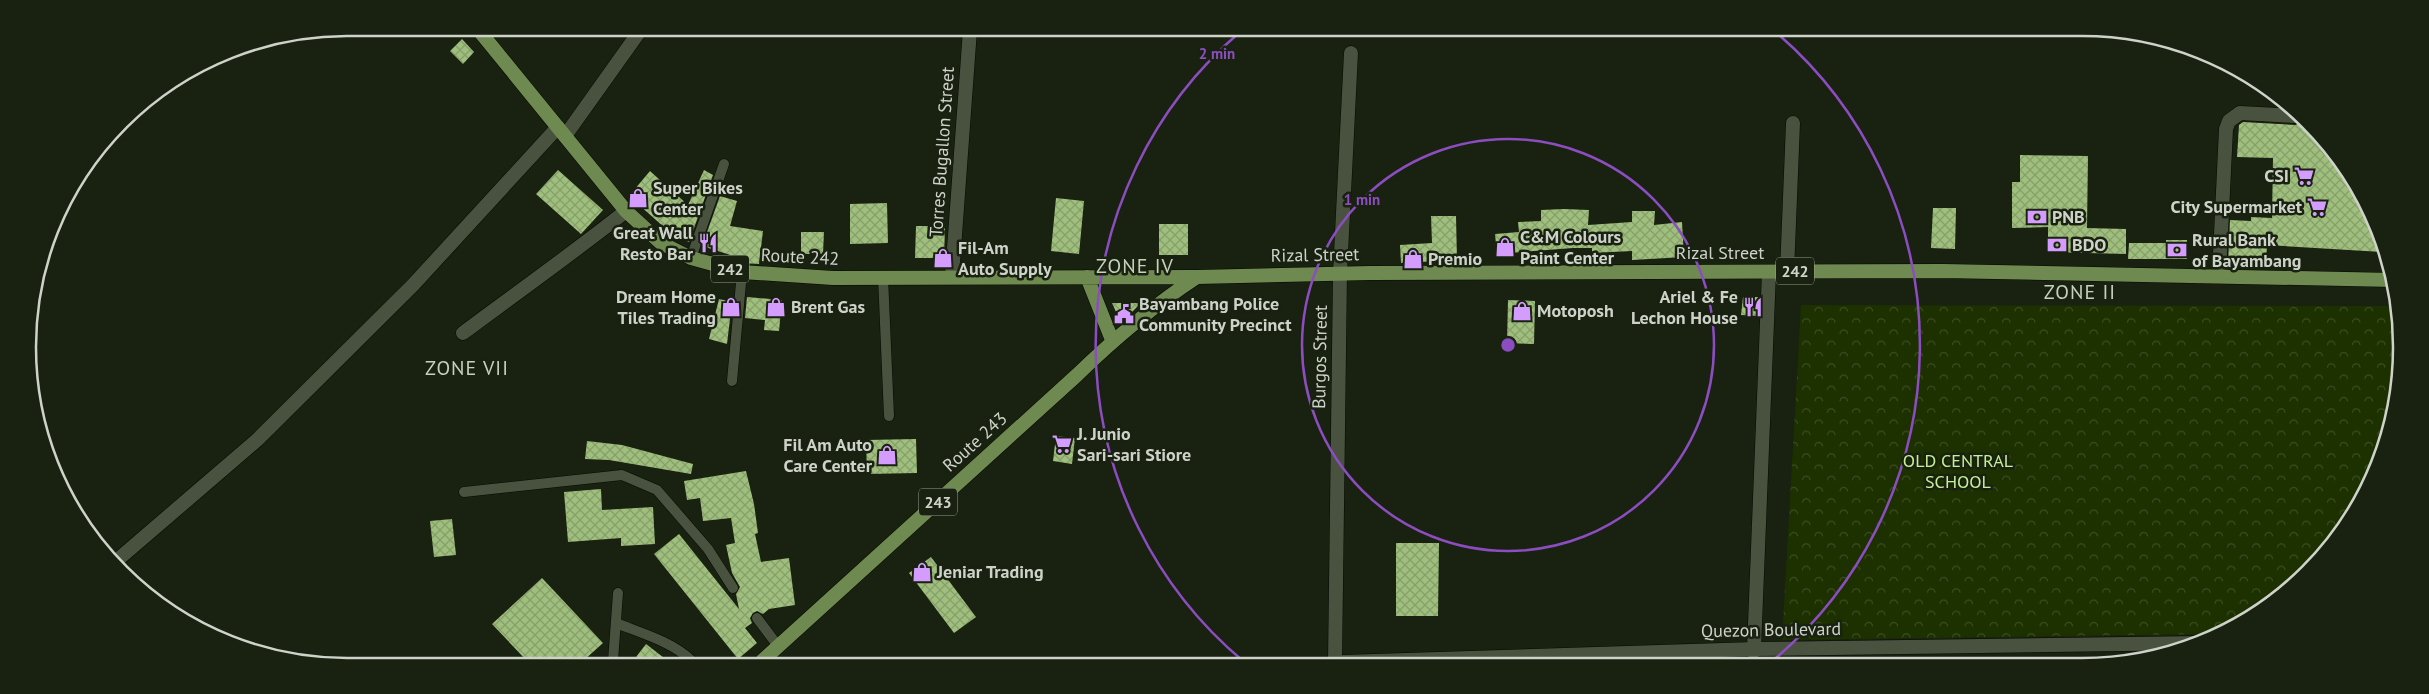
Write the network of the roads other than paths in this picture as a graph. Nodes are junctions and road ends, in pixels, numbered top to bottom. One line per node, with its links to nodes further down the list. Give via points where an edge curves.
1 (484, 36): 7 (main road, Route 242 / 242)
2 (636, 36): 7 (street)
3 (970, 36): 15 (street, Torres Bugallon Street)
4 (1351, 53): 14 (street, Burgos Street)
5 (2290, 116): 16 (street, via 2240,112 2229,121)
6 (1794, 123): 13 (street)
7 (562, 131): 9 (main road, Route 242 / 242); 26 (street, via 257,440)
8 (724, 164): 10 (lane)
9 (626, 211): 10 (main road, Route 242 / 242, via 660,243); 21 (street)
10 (691, 258): 11 (main road, Route 242 / 242)
11 (742, 272): 19 (main road, Route 242 / 242); 23 (lane)
12 (1769, 272): 13 (main road, Rizal Street / 242); 14 (main road, Rizal Street / 242); 33 (street)
13 (1787, 272): 16 (main road, Rizal Street / 242)
14 (1340, 273): 18 (main road, Rizal Street / 242); 37 (street, Burgos Street)
15 (952, 276): 17 (main road, Route 242 / 242); 19 (main road, Route 242 / 242)
16 (2219, 276): 20 (main road, Rizal Street / 242)
17 (1087, 277): 18 (main road, Route 242 / 242); 22 (main road)
18 (1197, 277): 22 (main road, Route 243 / 243, via 1155,305)
19 (883, 278): 24 (lane)
20 (2385, 280)
21 (463, 333)
22 (1112, 340): 32 (main road, Route 243 / 243)
23 (732, 381)
24 (889, 416)
25 (464, 492): 27 (lane, via 622,475 657,490 708,549)
26 (119, 559)
27 (733, 588)
28 (618, 593): 30 (lane)
29 (757, 618): 32 (lane)
30 (616, 623): 34 (lane); 35 (lane, via 662,642)
31 (2174, 643): 33 (street, Quezon Boulevard)
32 (778, 646): 36 (main road, Route 243 / 243)
33 (1754, 649): 38 (street, Quezon Boulevard); 39 (lane)
34 (613, 658)
35 (689, 658)
36 (765, 658)
37 (1335, 658)
38 (1470, 658)
39 (1753, 658)

